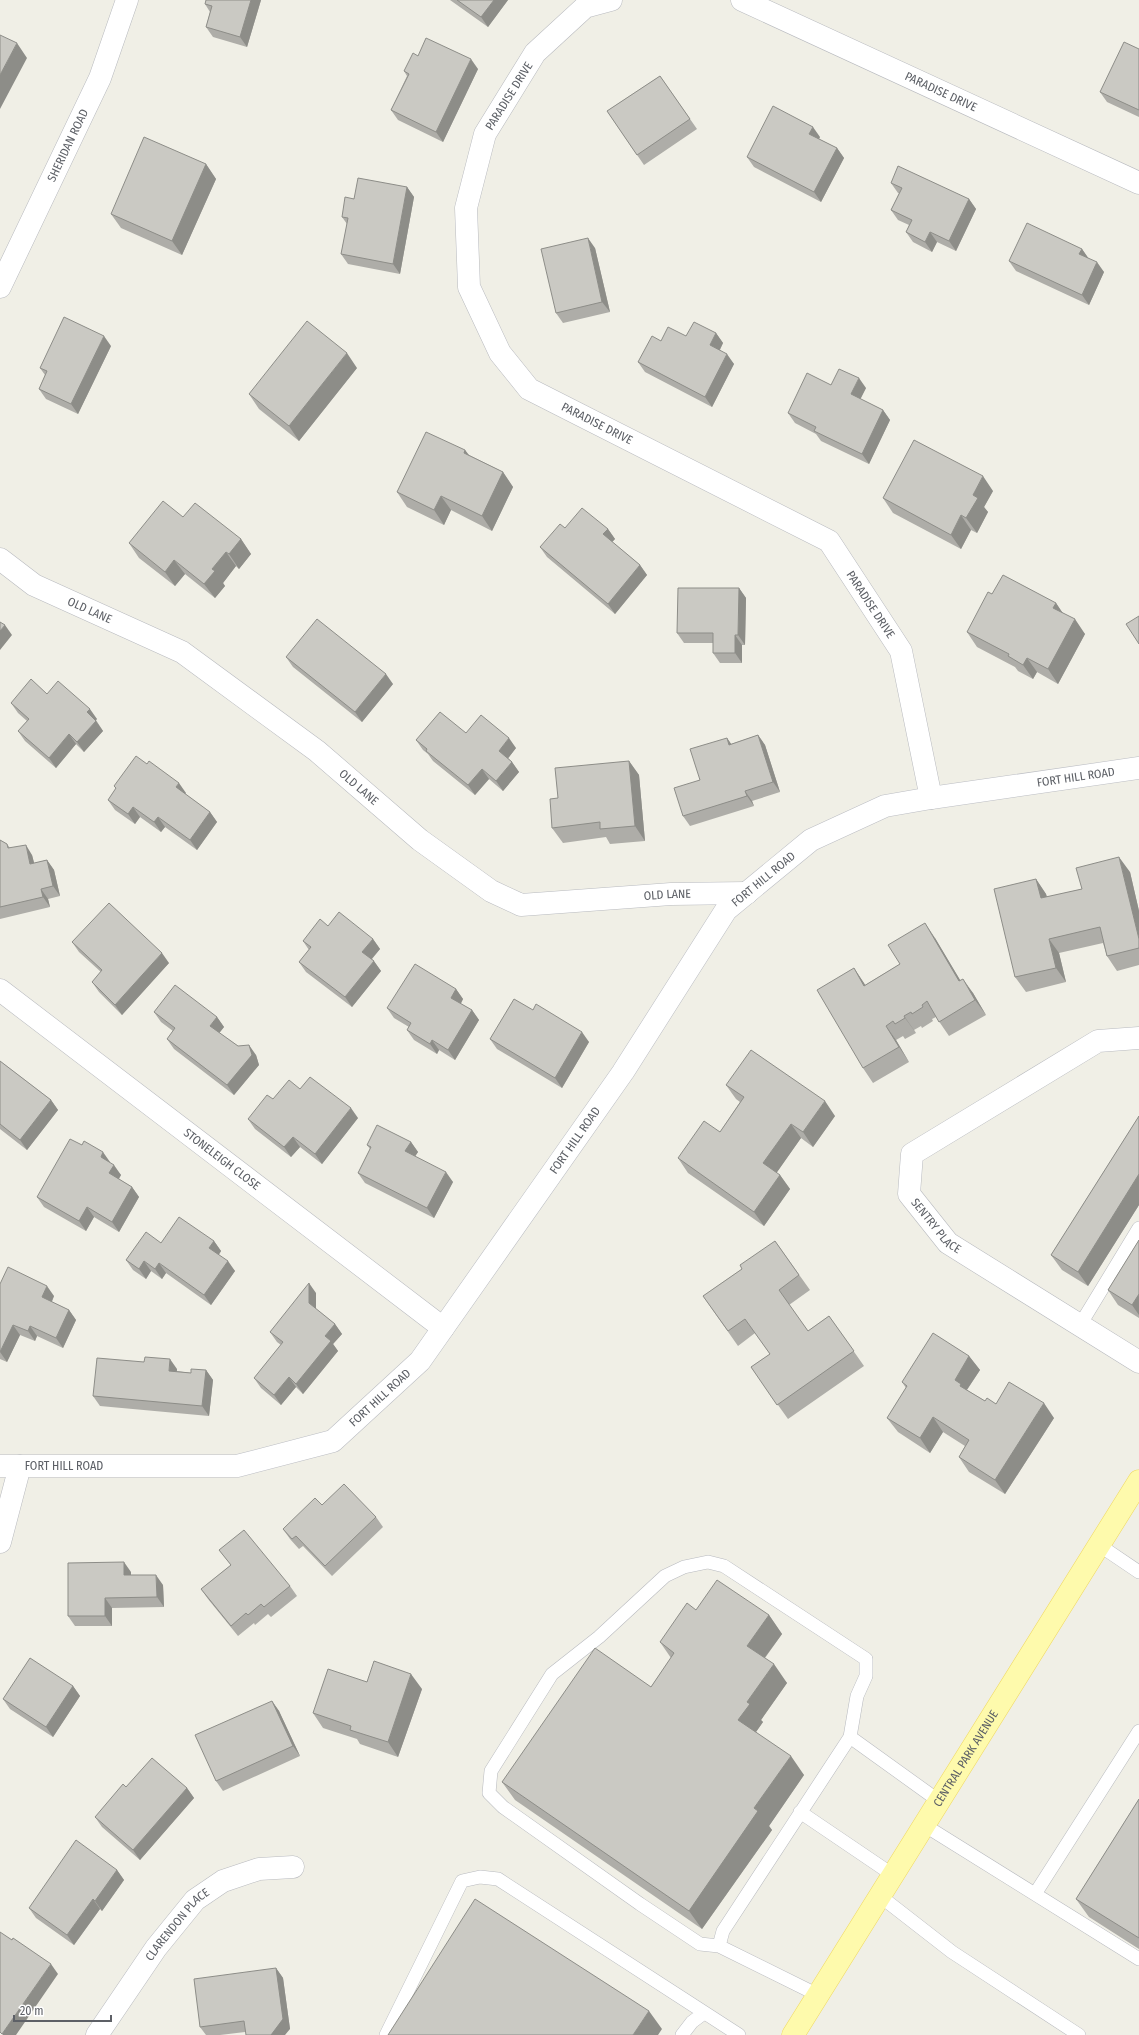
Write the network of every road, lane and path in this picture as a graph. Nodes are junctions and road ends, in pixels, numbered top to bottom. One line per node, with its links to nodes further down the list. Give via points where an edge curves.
1 (127, 0): 5 (street, SHERIDAN ROAD, via 100,78)
2 (611, 0): 8 (street, PARADISE DRIVE, via 585,7 535,53 485,134 466,208 469,287 500,353 529,389 829,541 900,651)
3 (742, 0): 4 (street, PARADISE DRIVE)
4 (1139, 183)
5 (0, 288)
6 (0, 559): 9 (street, OLD LANE, via 34,585 182,652 316,751 420,840 492,891 521,905 671,894)
7 (1139, 768): 8 (street, FORT HILL ROAD)
8 (931, 798): 9 (street, FORT HILL ROAD, via 886,806 811,840)
9 (747, 893): 14 (street, FORT HILL ROAD, via 726,910 623,1072)
10 (0, 990): 14 (street, STONELEIGH CLOSE)
11 (1139, 1038): 13 (street, SENTRY PLACE, via 1098,1041 912,1154 910,1194 948,1243)
12 (1139, 1228): 13 (lane)
13 (1080, 1325): 15 (street, SENTRY PLACE)
14 (443, 1328): 16 (street, FORT HILL ROAD, via 420,1361 333,1441 237,1466)
15 (1139, 1362)
16 (10, 1466): 18 (street)
17 (1139, 1481): 19 (main road, CENTRAL PARK AVENUE)
18 (0, 1542)
19 (1099, 1545): 20 (lane); 23 (main road, CENTRAL PARK AVENUE)
20 (1139, 1572)
21 (1139, 1730): 28 (lane)
22 (850, 1737): 23 (lane); 24 (lane); 30 (lane, via 857,1696 866,1676 866,1659 724,1566 708,1562 684,1567 665,1576 548,1680 491,1771 489,1793 504,1807 640,1904 700,1944)
23 (940, 1801): 25 (main road, CENTRAL PARK AVENUE)
24 (800, 1812): 27 (lane); 30 (lane, via 723,1930)
25 (924, 1825): 27 (main road, CENTRAL PARK AVENUE); 28 (lane)
26 (293, 1867): 34 (street, CLARENDON PLACE, via 259,1869 223,1881 195,1900 156,1948)
27 (893, 1875): 29 (main road, CENTRAL PARK AVENUE)
28 (1035, 1894): 31 (lane)
29 (880, 1896): 32 (main road, CENTRAL PARK AVENUE); 39 (lane, via 952,1952)
30 (718, 1946): 32 (lane)
31 (1139, 1959)
32 (818, 1995): 38 (main road, CENTRAL PARK AVENUE)
33 (704, 2012): 35 (lane, via 498,1878 480,1877 462,1881); 36 (lane); 37 (lane)
34 (97, 2035)
35 (386, 2035)
36 (682, 2035)
37 (739, 2035)
38 (793, 2035)
39 (1079, 2035)

